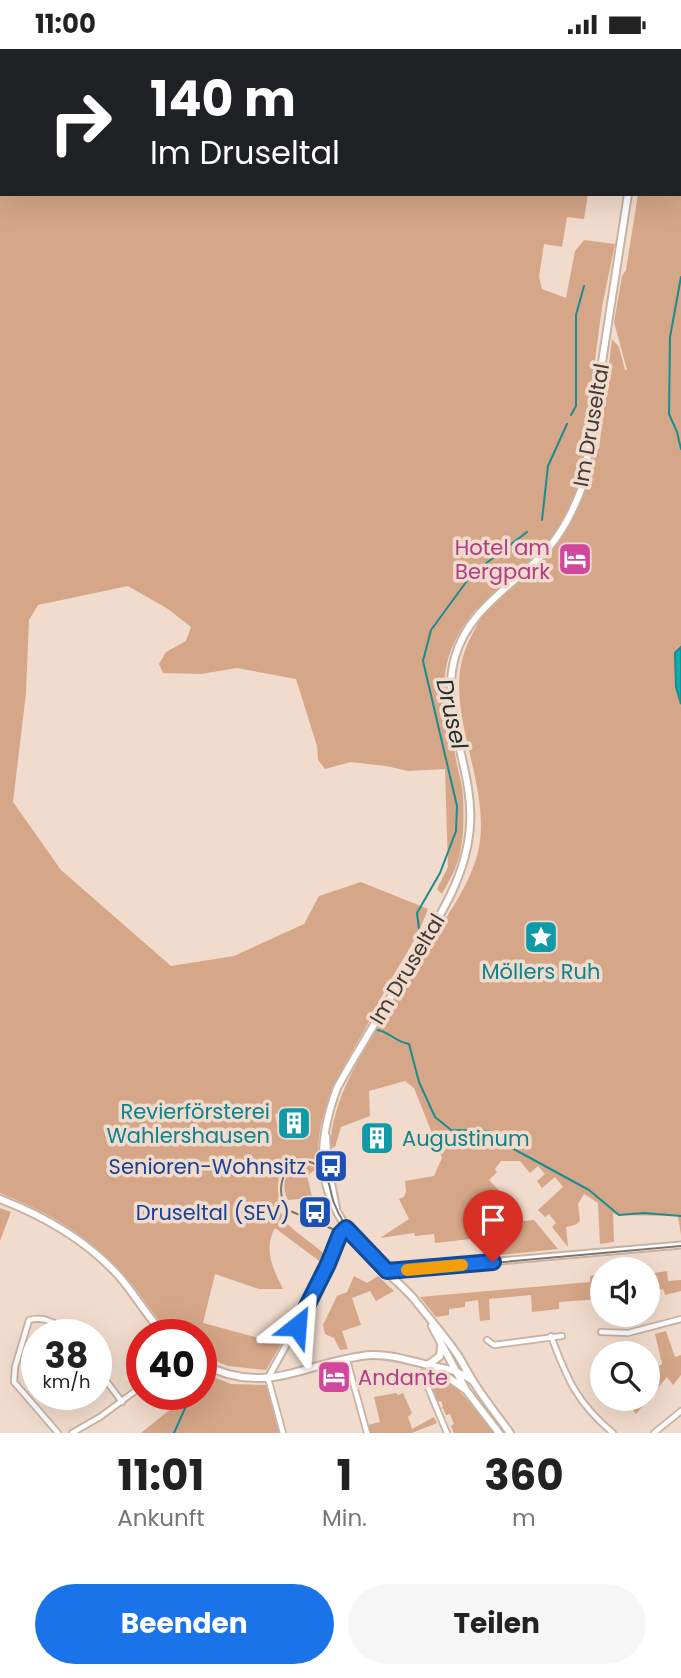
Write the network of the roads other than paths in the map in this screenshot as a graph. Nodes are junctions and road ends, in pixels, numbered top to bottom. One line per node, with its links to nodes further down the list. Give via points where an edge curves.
1 (628, 196): 3 (main road, Im Druseltal, via 583,485 563,529 544,553 480,610 455,657 452,709 470,794 469,847 463,867 343,1078 327,1120 322,1159 328,1191)
2 (0, 1199): 6 (main road, via 57,1226 87,1247 118,1275)
3 (346, 1228): 5 (main road, Im Druseltal); 20 (street)
4 (681, 1245): 5 (street)
5 (387, 1271): 8 (main road, Im Druseltal)
6 (152, 1319)
7 (681, 1319): 9 (street, via 628,1333)
8 (430, 1321): 13 (main road, Im Druseltal); 21 (main road, Im Druseltal)
9 (601, 1332)
10 (551, 1336): 11 (street); 12 (street, via 494,1345); 36 (street, via 569,1382)
11 (562, 1336)
12 (488, 1340)
13 (439, 1342): 16 (main road, via 440,1356); 18 (main road, Im Druseltal)
14 (21, 1347): 23 (street, via 14,1382)
15 (347, 1360): 16 (main road, via 390,1356); 20 (main road); 32 (street)
16 (428, 1365): 18 (main road); 24 (main road)
17 (217, 1370): 20 (main road)
18 (456, 1371): 21 (main road); 24 (main road, Im Druseltal)
19 (422, 1373): 33 (street)
20 (268, 1378): 31 (street)
21 (472, 1381): 35 (main road)
22 (112, 1389): 26 (street)
23 (21, 1390)
24 (467, 1390): 34 (main road)
25 (126, 1399): 26 (street)
26 (122, 1402): 30 (street)
27 (38, 1410): 29 (street)
28 (681, 1411): 37 (street)
29 (58, 1433)
30 (72, 1433)
31 (283, 1433)
32 (367, 1433)
33 (447, 1433)
34 (499, 1433)
35 (510, 1433)
36 (613, 1433)
37 (654, 1433)

